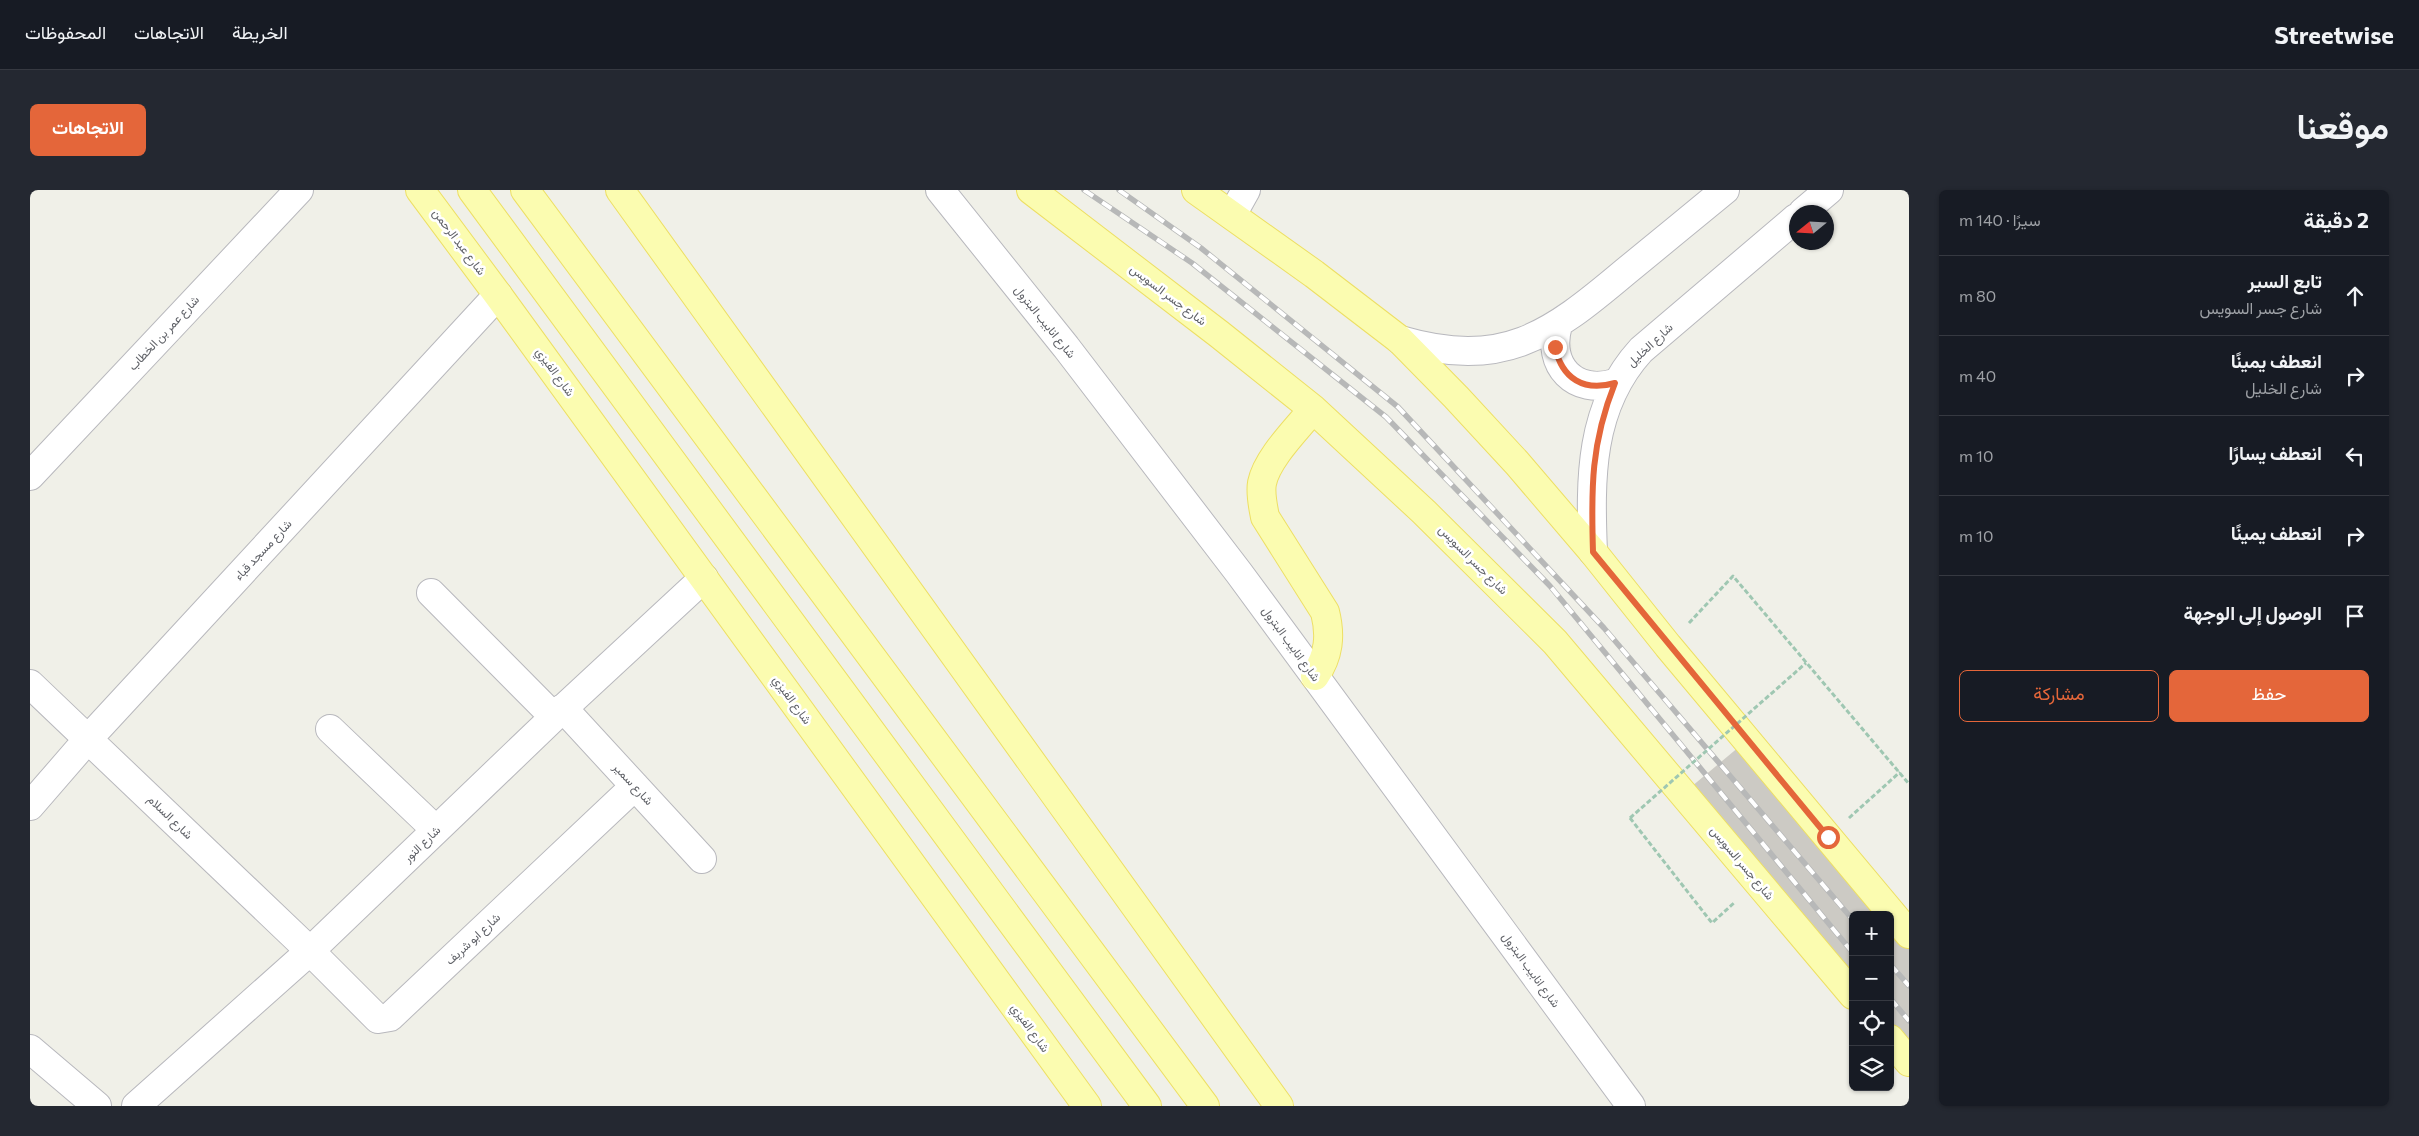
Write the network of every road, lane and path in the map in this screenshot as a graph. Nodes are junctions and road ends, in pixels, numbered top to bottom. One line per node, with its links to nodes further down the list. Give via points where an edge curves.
1 (299, 190): 20 (street, شارع عمر بن الخطاب)
2 (420, 190): 15 (main road, شارع عبد الرحمن)
3 (472, 190): 48 (main road)
4 (525, 190): 49 (main road)
5 (620, 190): 50 (main road)
6 (940, 190): 26 (street, شارع انابيب البترول, via 1072,354)
7 (1031, 190): 19 (main road, شارع جسر السويس)
8 (1196, 190): 13 (main road)
9 (1246, 190): 13 (street)
10 (1724, 190): 16 (street, via 1578,312)
11 (1830, 190): 12 (street)
12 (1812, 205)
13 (1232, 215): 17 (main road)
14 (1789, 224): 18 (street, شارع الخليل, via 1641,350)
15 (498, 294): 22 (main road, شارع الفيزي); 30 (street, شارع مسجد قباء)
16 (1558, 325): 17 (street, via 1529,339 1485,350 1428,348); 18 (street, via 1555,336 1557,358 1570,376 1591,387)
17 (1400, 340): 21 (main road, via 1517,463)
18 (1615, 383): 21 (street, شارع الخليل, via 1598,434 1593,464)
19 (1313, 409): 26 (main road, via 1267,467 1262,501 1265,517 1325,612 1328,646); 41 (main road, شارع جسر السويس, via 1424,512 1555,642)
20 (30, 476)
21 (1593, 552): 24 (main road)
22 (704, 578): 28 (street, شارع النور); 47 (main road, شارع الفيزي)
23 (430, 594): 28 (street, شارع سمير)
24 (1668, 646): 25 (path, via 1733,576); 36 (main road)
25 (1806, 663): 31 (path); 38 (path, bridge, via 1630,818)
26 (1315, 676): 51 (street, شارع انابيب البترول)
27 (30, 684): 30 (street, شارع السلام)
28 (558, 712): 33 (street, شارع سمير); 35 (street, شارع النور)
29 (330, 729): 35 (street)
30 (88, 740): 34 (street, شارع مسجد قباء); 40 (street, شارع السلام)
31 (1900, 772): 32 (path); 36 (path)
32 (1909, 784)
33 (635, 786): 37 (street, شارع سمير); 40 (street, شارع ابو شريف, via 386,1019 378,1019)
34 (30, 806)
35 (436, 830): 40 (street, شارع النور)
36 (1828, 837): 39 (main road)
37 (702, 860)
38 (1712, 923)
39 (1909, 934)
40 (310, 951): 46 (street, شارع النور)
41 (1849, 990)
42 (1894, 1044): 44 (main road)
43 (30, 1048): 45 (street)
44 (1909, 1062)
45 (97, 1106)
46 (136, 1106)
47 (1087, 1106)
48 (1147, 1106)
49 (1205, 1106)
50 (1278, 1106)
51 (1631, 1106)

